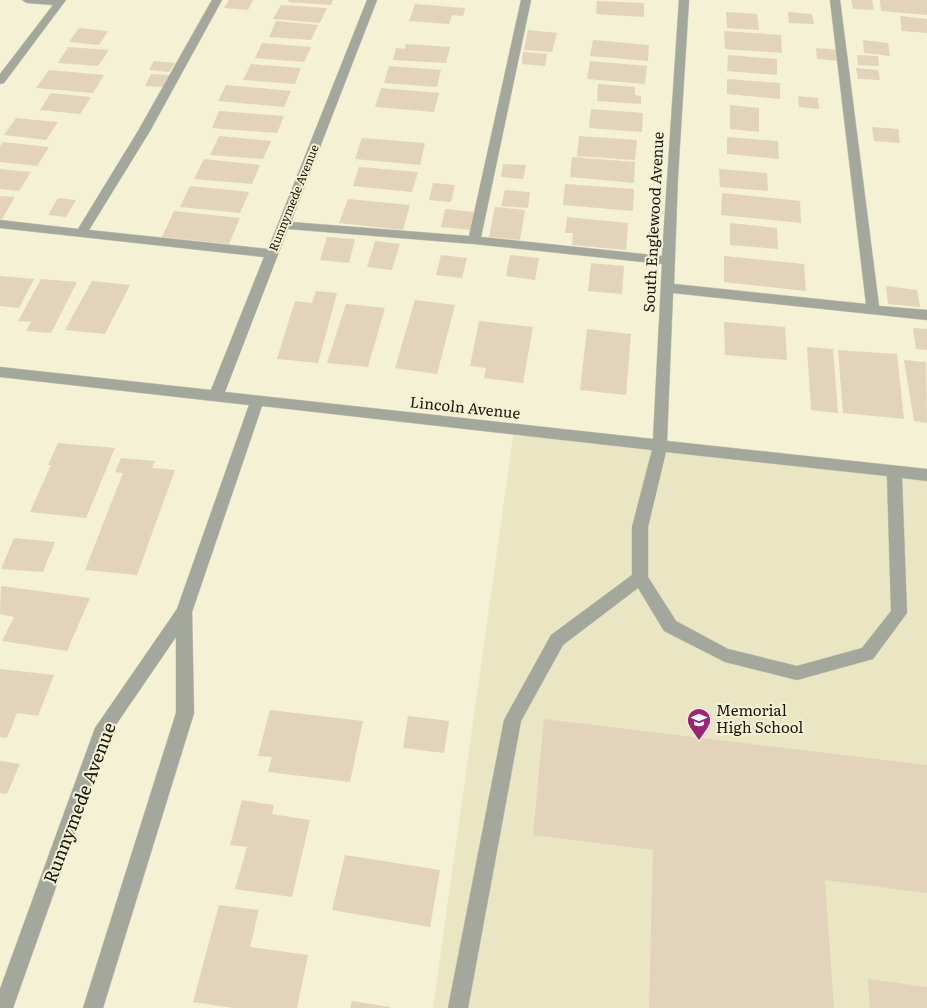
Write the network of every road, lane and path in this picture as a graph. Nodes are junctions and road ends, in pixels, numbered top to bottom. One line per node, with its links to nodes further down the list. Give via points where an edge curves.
1 (27, 0): 7 (street)
2 (217, 0): 11 (street, via 144,131)
3 (372, 0): 9 (street, Runnymede Avenue)
4 (526, 0): 12 (street)
5 (684, 0): 14 (street, South Englewood Avenue)
6 (835, 0): 16 (street)
7 (60, 1): 8 (street)
8 (0, 81)
9 (285, 225): 12 (street); 13 (street, Runnymede Avenue)
10 (1, 226): 11 (street)
11 (82, 232): 13 (street)
12 (474, 240): 14 (street)
13 (273, 254): 19 (street, Runnymede Avenue)
14 (668, 261): 15 (street, South Englewood Avenue)
15 (667, 288): 16 (street); 21 (street, South Englewood Avenue)
16 (873, 309): 17 (street)
17 (927, 315)
18 (0, 372): 19 (street, Lincoln Avenue)
19 (216, 396): 20 (street, Lincoln Avenue)
20 (257, 402): 21 (street, Lincoln Avenue); 25 (street, Runnymede Avenue)
21 (660, 446): 22 (street, Lincoln Avenue); 24 (street, South Englewood Avenue, via 640,527)
22 (894, 471): 23 (street, Lincoln Avenue); 24 (street, via 899,613 867,654 797,673 726,655 670,626)
23 (927, 474)
24 (640, 578): 28 (street, via 557,640 512,720)
25 (184, 612): 26 (street, Runnymede Avenue, via 104,728); 27 (street, Runnymede Avenue, via 185,713)
26 (4, 1008)
27 (93, 1008)
28 (458, 1008)

